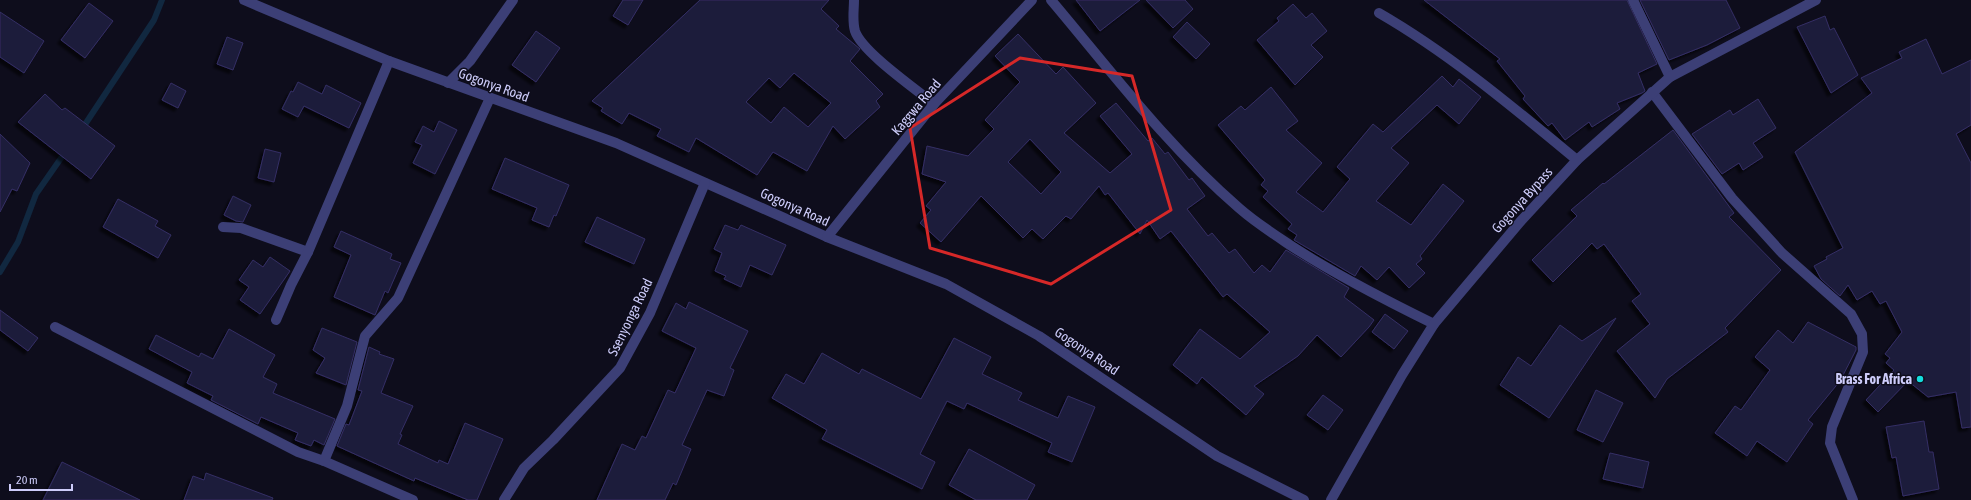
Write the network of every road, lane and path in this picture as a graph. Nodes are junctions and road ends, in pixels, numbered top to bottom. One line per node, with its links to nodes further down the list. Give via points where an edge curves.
1 (244, 0): 9 (street, Gogonya Road)
2 (513, 0): 11 (street, via 470,61)
3 (854, 0): 14 (street, via 853,19 858,37 881,61)
4 (1032, 0): 14 (street, Kaggwa Road)
5 (1051, 0): 21 (street, via 1160,130 1240,209 1270,232 1329,270)
6 (1633, 0): 10 (street)
7 (1816, 0): 10 (street, Gogonya Bypass)
8 (1379, 13): 15 (street, via 1458,66)
9 (389, 61): 11 (street, Gogonya Road); 19 (street)
10 (1670, 77): 12 (street, Gogonya Bypass)
11 (448, 83): 13 (street, Gogonya Road)
12 (1652, 92): 15 (street, Gogonya Bypass); 28 (street, via 1732,198 1782,253 1851,314 1857,323 1862,334 1863,352 1832,427 1830,443)
13 (490, 98): 16 (street, Gogonya Road, via 616,143); 23 (street, via 398,298 365,336 346,406)
14 (934, 104): 18 (street, Kaggwa Road)
15 (1577, 160): 21 (street, Gogonya Bypass, via 1520,222)
16 (705, 183): 18 (street, Gogonya Road); 25 (street, Ssenyonga Road, via 650,312 620,368 524,468)
17 (223, 227): 19 (street, via 241,228)
18 (827, 237): 26 (street, Gogonya Road, via 946,284 1039,336 1217,456)
19 (308, 252): 20 (street)
20 (276, 320)
21 (1434, 324): 27 (street, Gogonya Bypass)
22 (56, 327): 23 (street, via 298,452)
23 (324, 461): 24 (street)
24 (413, 500)
25 (504, 500)
26 (1304, 500)
27 (1331, 500)
28 (1853, 500)

